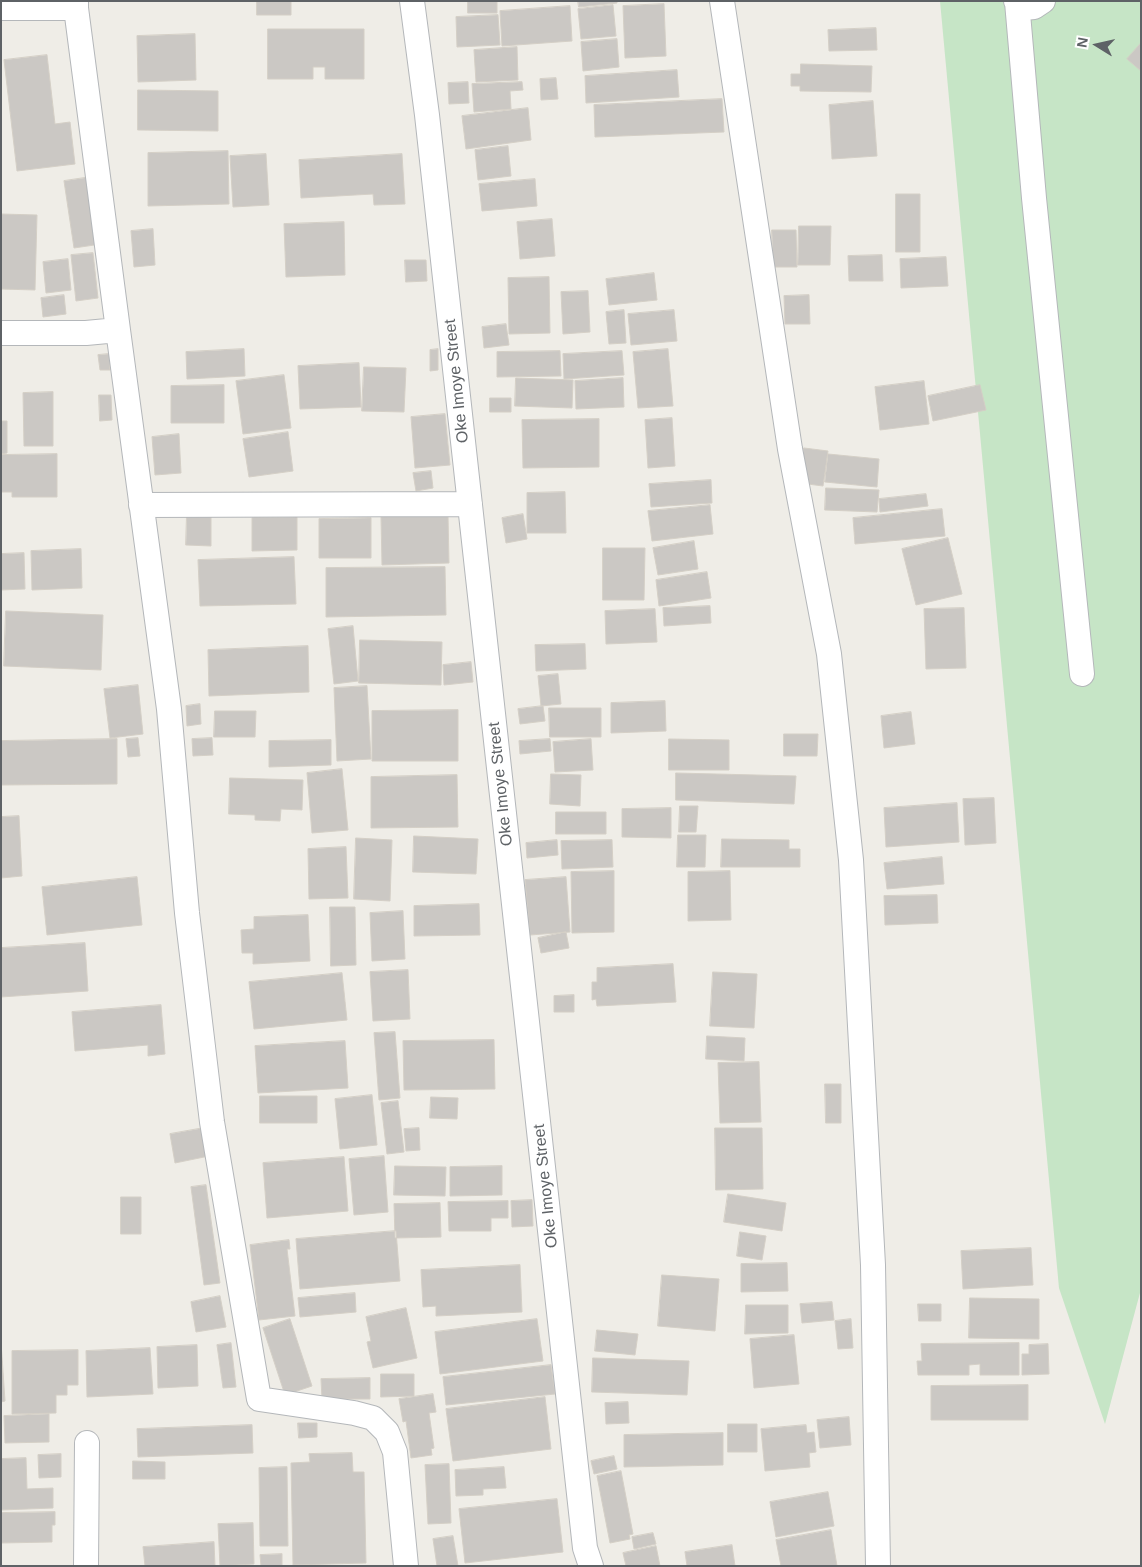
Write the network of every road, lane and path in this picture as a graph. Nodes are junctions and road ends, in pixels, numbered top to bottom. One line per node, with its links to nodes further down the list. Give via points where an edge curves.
1 (412, 1): 9 (street, Oke Imoye Street)
2 (722, 1): 16 (street, via 790,449 829,654 851,860 873,1264)
3 (1043, 1): 4 (street, via 1034,7 1024,8)
4 (1016, 2): 11 (street)
5 (76, 4): 6 (street); 7 (street)
6 (1, 8)
7 (118, 330): 8 (street); 10 (street)
8 (1, 333)
9 (470, 504): 10 (street); 15 (street, Oke Imoye Street, via 585,1548)
10 (141, 505): 14 (street, via 168,709 186,914 211,1113 259,1399 354,1413 373,1418 387,1432 395,1452)
11 (1082, 674)
12 (87, 1442): 13 (street)
13 (86, 1566)
14 (406, 1566)
15 (591, 1566)
16 (878, 1566)

